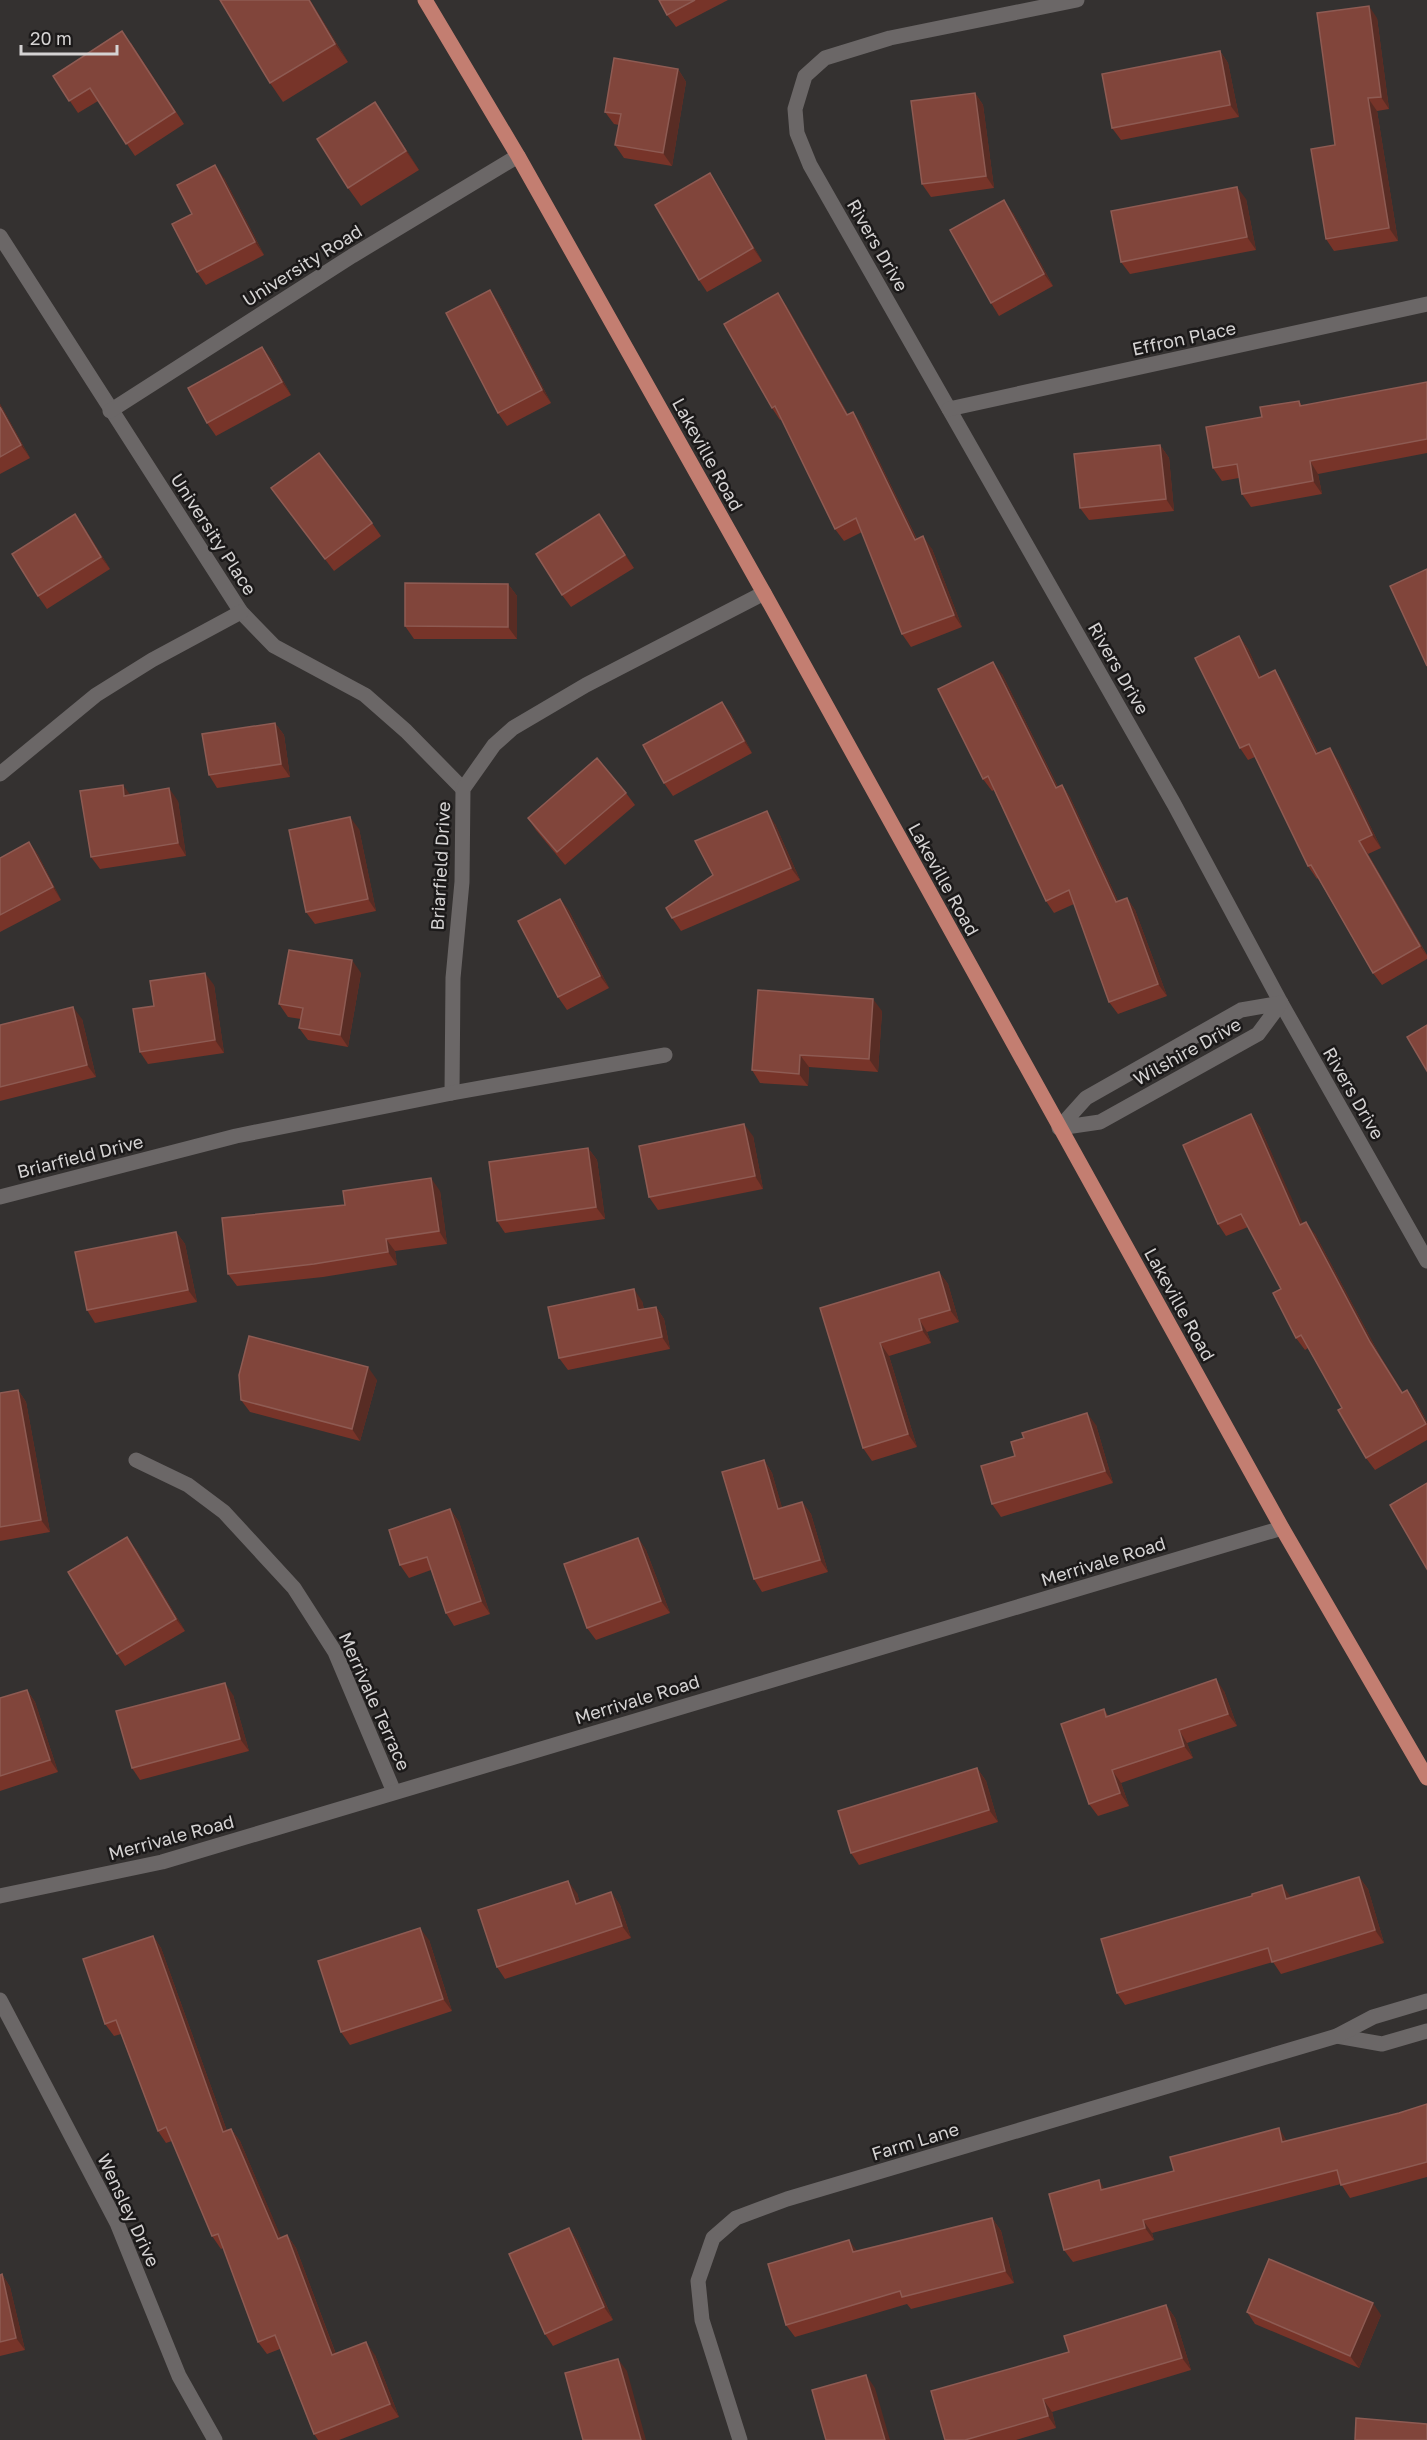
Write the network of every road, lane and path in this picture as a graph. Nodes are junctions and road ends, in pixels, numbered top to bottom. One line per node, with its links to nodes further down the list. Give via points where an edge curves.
1 (425, 0): 3 (main road, Lakeville Road)
2 (1077, 0): 6 (street, Rivers Drive, via 833,53 815,65 799,89 795,121 810,165)
3 (518, 156): 7 (street, University Road, via 285,298); 8 (main road, Lakeville Road)
4 (0, 236): 7 (street, University Place)
5 (1427, 304): 6 (street, Effron Place)
6 (949, 409): 12 (street, Rivers Drive, via 1174,804)
7 (110, 411): 9 (street, University Place)
8 (764, 593): 11 (street, Briarfield Drive, via 586,685 513,728 494,745); 15 (main road, Lakeville Road)
9 (242, 612): 10 (street, via 96,695); 11 (street, University Place, via 274,646 365,695 406,730)
10 (0, 774)
11 (463, 789): 14 (street, Briarfield Drive, via 462,882 453,978)
12 (1281, 1003): 15 (street, Wilshire Drive, via 1241,1010 1086,1098); 15 (street, Wilshire Drive, via 1258,1034 1100,1122); 17 (street, Rivers Drive)
13 (665, 1055): 14 (street, Briarfield Drive)
14 (452, 1093): 16 (street, Briarfield Drive, via 236,1136)
15 (1059, 1128): 19 (main road, Lakeville Road)
16 (0, 1197)
17 (1427, 1260)
18 (136, 1460): 21 (street, Merrivale Terrace, via 188,1485 224,1512 294,1588 335,1652)
19 (1282, 1528): 20 (main road, Lakeville Road); 21 (street, Merrivale Road)
20 (1427, 1778)
21 (394, 1792): 22 (street, Merrivale Road, via 162,1863)
22 (0, 1896)
23 (0, 2000): 27 (street, Wensley Drive, via 117,2223 179,2376)
24 (1427, 2001): 26 (street, Farm Lane, via 1373,2017)
25 (1427, 2031): 26 (street, Farm Lane, via 1382,2044)
26 (1337, 2036): 28 (street, Farm Lane, via 787,2199 736,2218 713,2238 698,2281 702,2320)
27 (214, 2440)
28 (740, 2440)

